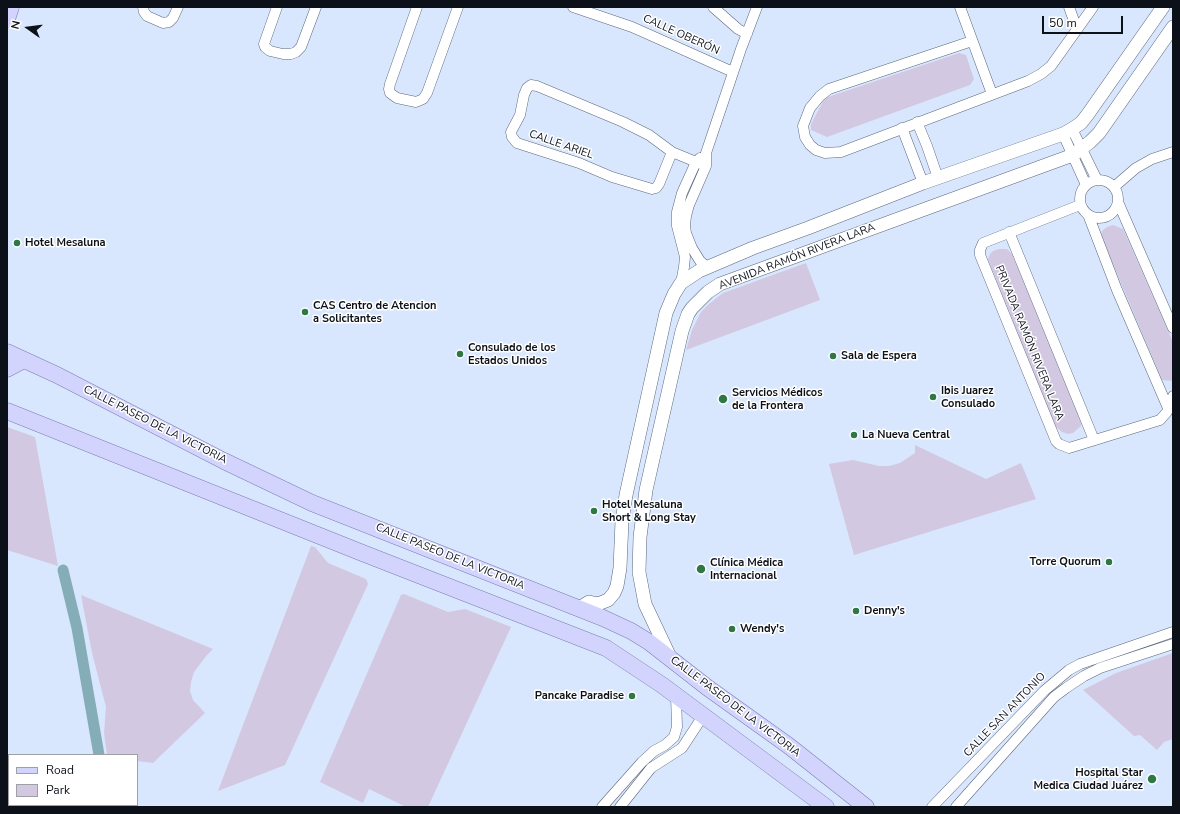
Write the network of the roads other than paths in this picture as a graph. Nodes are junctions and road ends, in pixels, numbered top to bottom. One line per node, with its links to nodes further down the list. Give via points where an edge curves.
1 (12, 7): 15 (main road)
2 (143, 7): 3 (street, via 147,16 163,23 173,18)
3 (178, 7)
4 (277, 7): 5 (street, via 264,44 270,51 283,54 291,54 301,47)
5 (316, 7)
6 (417, 7): 7 (street, via 389,89 397,98 416,102 423,99 427,93)
7 (458, 7)
8 (573, 7): 20 (street, CALLE OBERÓN, via 632,27)
9 (713, 7): 18 (street)
10 (757, 7): 18 (street)
11 (960, 7): 19 (street)
12 (1069, 7): 17 (street)
13 (1093, 7): 17 (street)
14 (1163, 7): 24 (street, AVENIDA RAMÓN RIVERA LARA, via 1088,114 1081,123)
15 (7, 19)
16 (1173, 27): 26 (street, AVENIDA RAMÓN RIVERA LARA, via 1099,134)
17 (1077, 29): 21 (street, via 1056,61 1046,71 1028,81)
18 (747, 34): 20 (street)
19 (972, 41): 21 (street); 23 (street, via 829,89 810,108 803,126 810,145 825,153 841,152)
20 (733, 72): 28 (street)
21 (992, 94): 22 (street)
22 (917, 122): 23 (street); 31 (street)
23 (902, 128): 33 (street)
24 (1068, 132): 26 (street); 31 (street, AVENIDA RAMÓN RIVERA LARA)
25 (672, 152): 25 (street, CALLE ARIEL, via 649,135 623,122 531,85 524,95 520,115 511,132 518,143 652,189 659,184); 29 (street, CALLE ARIEL)
26 (1077, 152): 32 (street); 34 (street); 41 (street, AVENIDA RAMÓN RIVERA LARA, via 1060,161)
27 (1173, 152): 35 (street, via 1136,168)
28 (706, 153): 29 (street); 30 (street)
29 (696, 162): 30 (street, CALLE ARIEL); 43 (street, via 682,193 677,212 677,226 685,257)
30 (706, 166): 42 (street, via 689,205 685,226 696,254)
31 (938, 178): 33 (street, AVENIDA RAMÓN RIVERA LARA)
32 (1097, 180): 34 (street); 35 (street, via 1106,181)
33 (923, 183): 39 (street, AVENIDA RAMÓN RIVERA LARA)
34 (1086, 185): 37 (street, via 1080,194)
35 (1114, 187): 36 (street)
36 (1118, 202): 38 (street, via 1114,212 1105,218); 46 (street)
37 (1080, 205): 38 (street); 40 (street, PRIVADA RAMÓN RIVERA LARA)
38 (1089, 217): 51 (street, via 1117,290)
39 (808, 228): 41 (street); 42 (street, AVENIDA RAMÓN RIVERA LARA)
40 (1009, 232): 53 (street, PRIVADA RAMÓN RIVERA LARA); 53 (street, PRIVADA RAMÓN RIVERA LARA, via 983,243 980,250 1056,441 1069,448)
41 (815, 248): 45 (street, AVENIDA RAMÓN RIVERA LARA, via 720,284 698,301)
42 (707, 267): 43 (street, AVENIDA RAMÓN RIVERA LARA)
43 (681, 283): 44 (street, AVENIDA RAMÓN RIVERA LARA)
44 (669, 304): 45 (street); 54 (street, AVENIDA RAMÓN RIVERA LARA)
45 (688, 314): 55 (street, AVENIDA RAMÓN RIVERA LARA, via 682,331)
46 (1173, 328)
47 (7, 352): 48 (main road, CALLE PASEO DE LA VICTORIA)
48 (24, 360): 49 (main road); 56 (main road, CALLE PASEO DE LA VICTORIA, via 306,500)
49 (7, 369)
50 (1173, 396): 51 (street, PRIVADA RAMÓN RIVERA LARA)
51 (1168, 408): 53 (street, PRIVADA RAMÓN RIVERA LARA, via 1160,420)
52 (7, 411): 60 (main road, via 606,648)
53 (1094, 440)
54 (623, 509): 55 (street); 56 (street, AVENIDA RAMÓN RIVERA LARA, via 620,568 614,593 603,603 589,602)
55 (643, 510): 59 (street, AVENIDA RAMÓN RIVERA LARA, via 638,559 640,582 645,604)
56 (579, 608): 59 (main road, CALLE PASEO DE LA VICTORIA, via 631,632)
57 (1173, 632): 66 (street, CALLE SAN ANTONIO, via 1080,664 1065,673 1044,691)
58 (1173, 644): 67 (street, CALLE SAN ANTONIO, via 1100,668 1054,697)
59 (670, 658): 65 (main road, CALLE PASEO DE LA VICTORIA)
60 (676, 695): 61 (main road); 62 (street, via 677,727 674,737 642,762)
61 (703, 716): 63 (street, via 682,748 651,768); 64 (main road)
62 (602, 807)
63 (620, 807)
64 (826, 807)
65 (866, 807)
66 (932, 807)
67 (956, 807)

